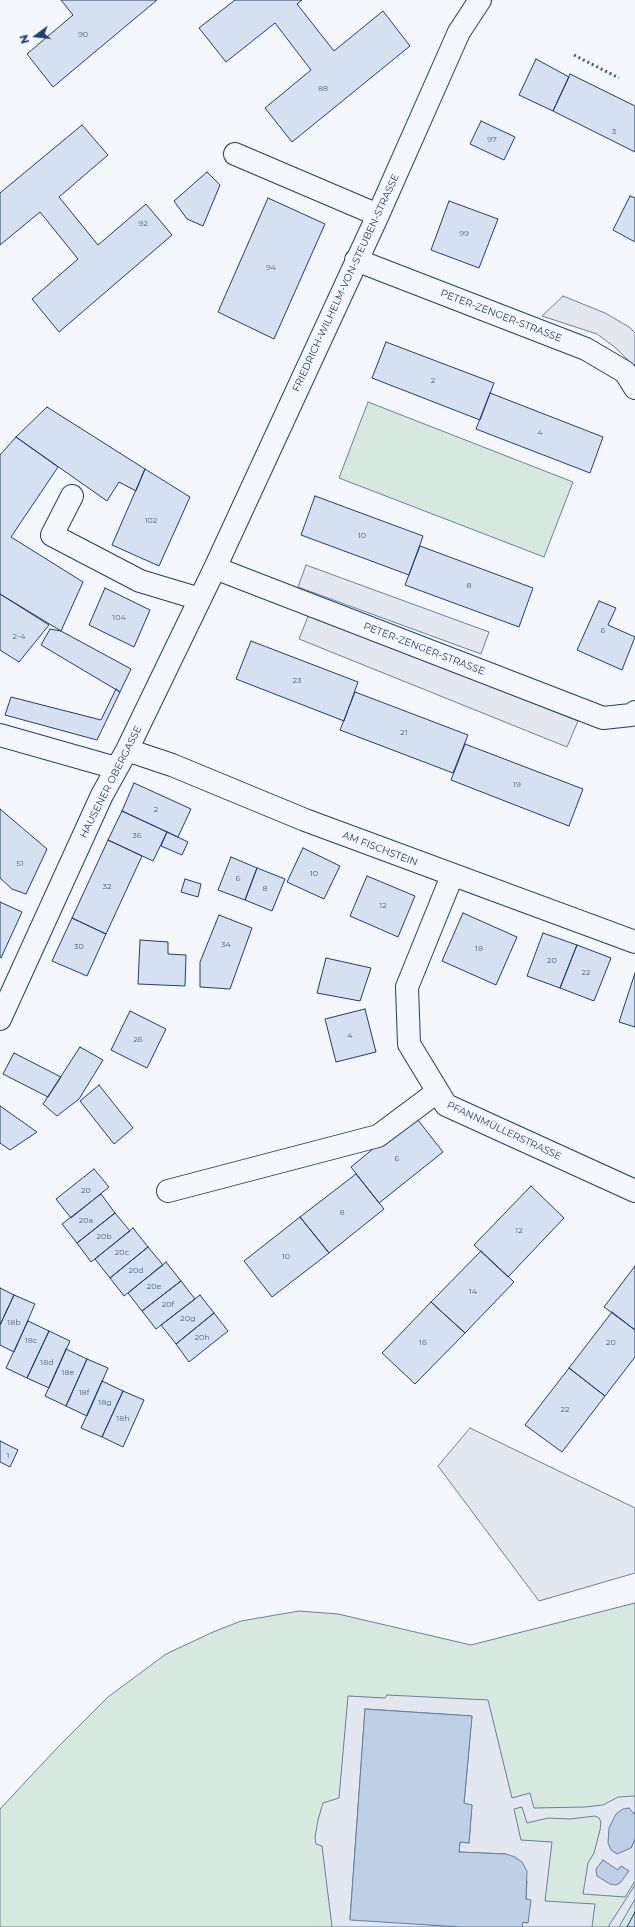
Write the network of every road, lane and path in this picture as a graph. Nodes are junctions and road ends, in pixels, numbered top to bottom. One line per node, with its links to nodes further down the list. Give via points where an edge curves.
1 (471, 2): 3 (street, FRIEDRICH-WILHELM-VON-STEUBEN-STRASSE)
2 (235, 154): 3 (street)
3 (378, 215): 4 (street, FRIEDRICH-WILHELM-VON-STEUBEN-STRASSE)
4 (356, 260): 5 (street, PETER-ZENGER-STRASSE, via 586,349 625,372); 7 (street, FRIEDRICH-WILHELM-VON-STEUBEN-STRASSE)
5 (635, 388)
6 (72, 496): 8 (street, via 52,535 140,581)
7 (215, 568): 8 (street, HAUSENER OBERGASSE); 9 (street, PETER-ZENGER-STRASSE, via 603,718 631,715)
8 (200, 599): 11 (street, HAUSENER OBERGASSE)
9 (635, 712)
10 (0, 735): 12 (street)
11 (127, 750): 12 (street, HAUSENER OBERGASSE); 13 (street, AM FISCHSTEIN)
12 (116, 768): 15 (street, HAUSENER OBERGASSE)
13 (452, 876): 14 (street, AM FISCHSTEIN); 16 (street, PFANNMÜLLERSTRASSE, via 407,987 408,1044)
14 (635, 942)
15 (0, 1019)
16 (437, 1092): 17 (street, via 378,1136); 18 (street, PFANNMÜLLERSTRASSE, via 446,1105)
17 (168, 1191)
18 (635, 1191)

